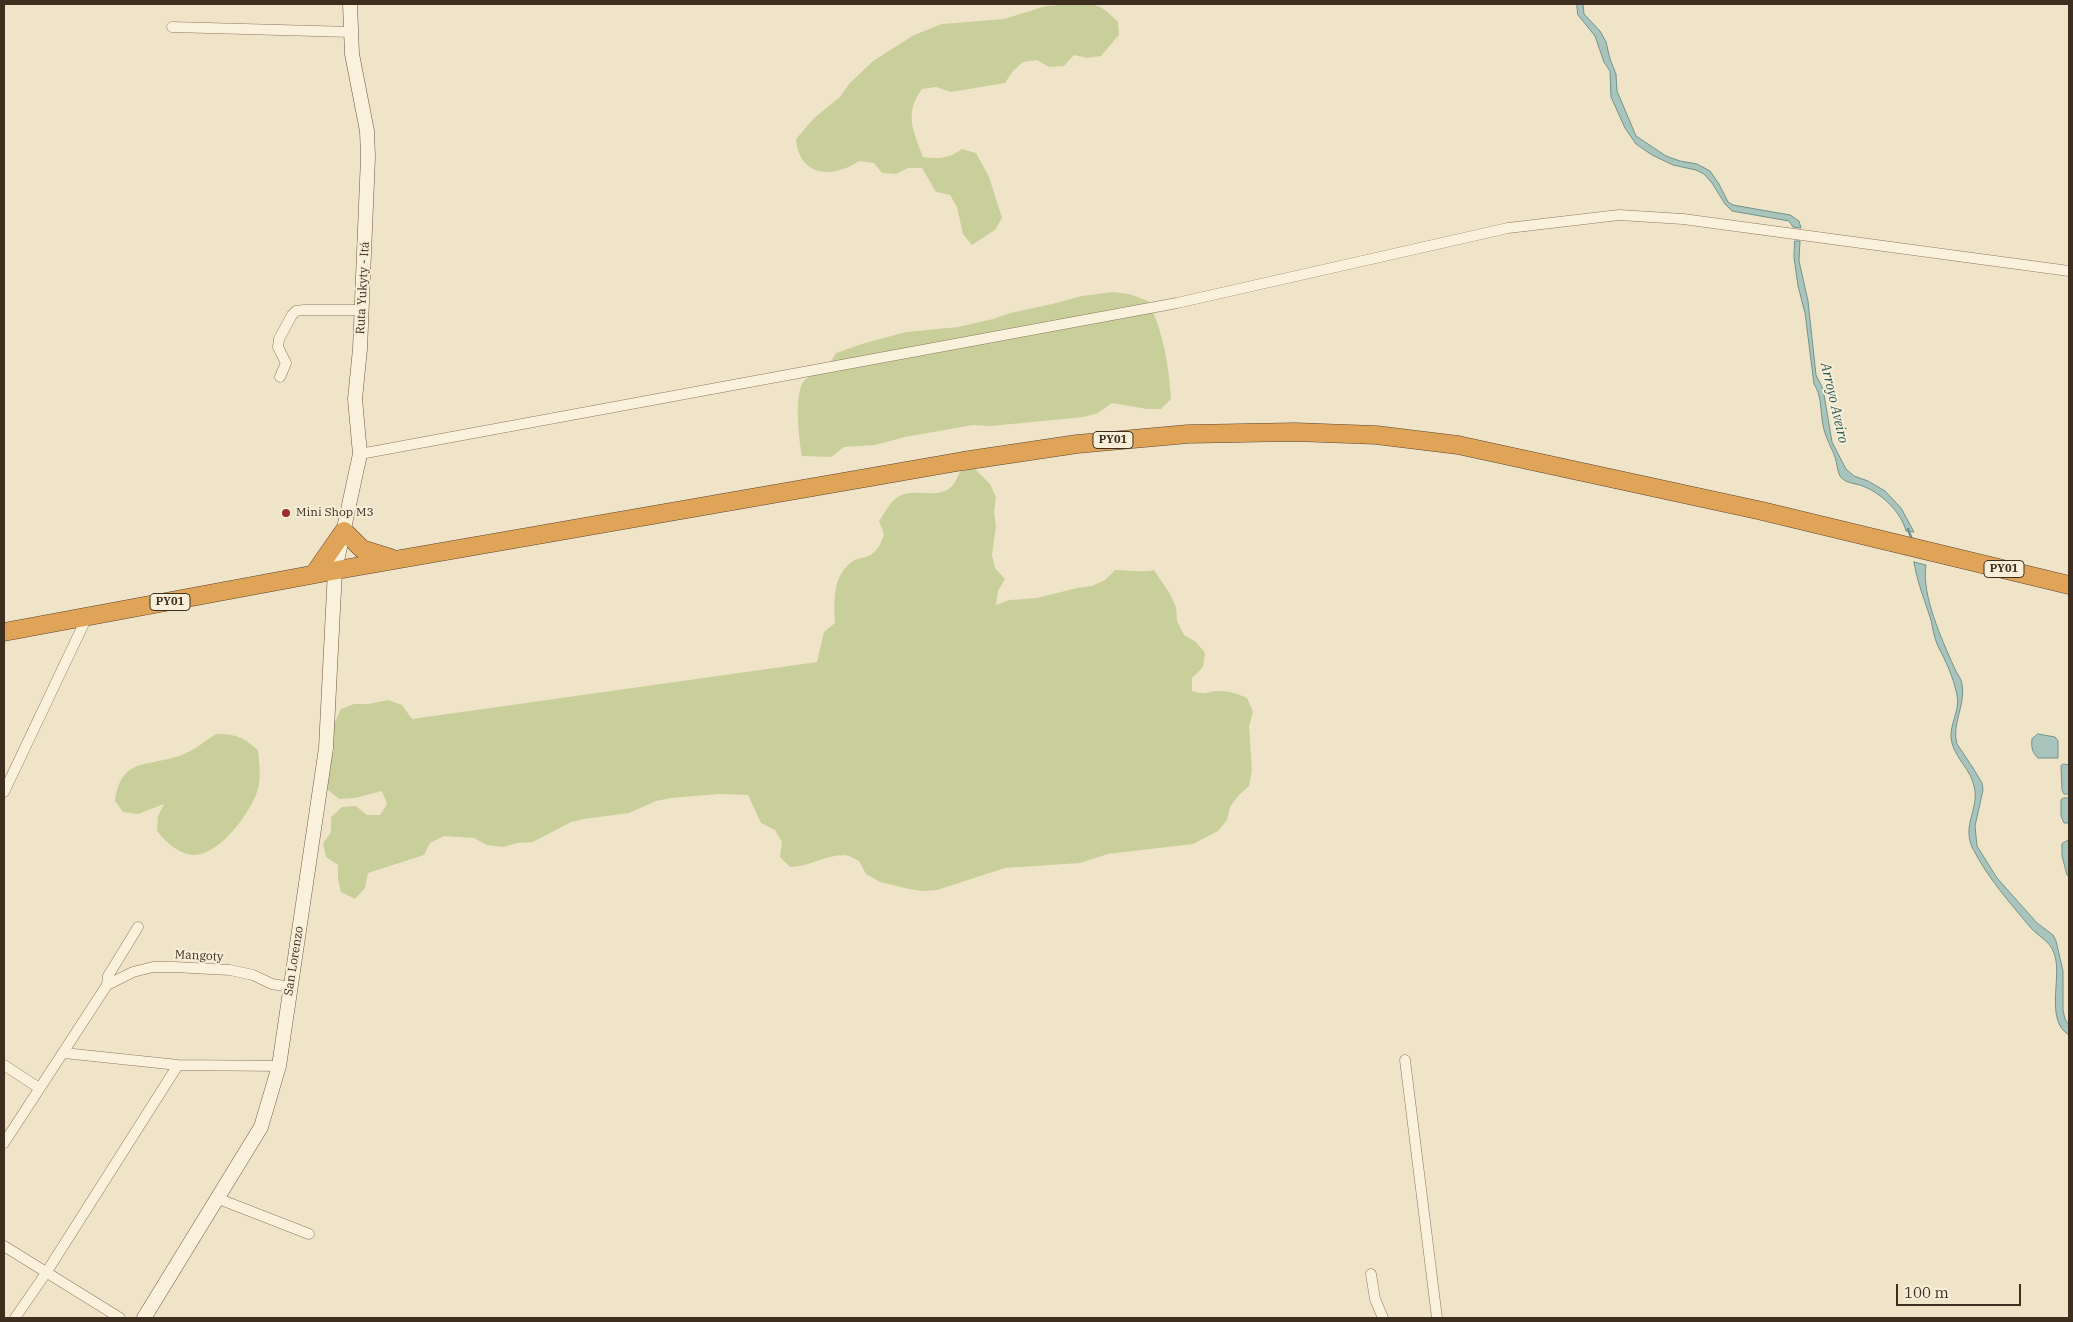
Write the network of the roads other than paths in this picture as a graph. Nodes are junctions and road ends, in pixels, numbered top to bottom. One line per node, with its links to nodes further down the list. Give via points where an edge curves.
1 (350, 4): 3 (street, Ruta Yukyty - Itá)
2 (172, 27): 3 (street)
3 (352, 32): 5 (street, Ruta Yukyty - Itá, via 352,54 367,131 368,188)
4 (2069, 271): 7 (street, via 1683,219 1619,215 1508,228 1177,303)
5 (362, 310): 6 (street, via 296,311 279,339 278,347 286,363); 7 (street, Ruta Yukyty - Itá, via 355,399)
6 (280, 376)
7 (360, 454): 8 (street, Ruta Yukyty - Itá)
8 (344, 531): 9 (highway, via 362,549); 10 (street, Ruta Yukyty - Itá); 11 (highway)
9 (396, 560): 10 (highway, PY01); 12 (highway, PY01, via 1077,444 1188,434 1296,432 1376,435 1458,445 1762,510)
10 (335, 570): 11 (highway, PY01); 18 (street, San Lorenzo, via 326,748)
11 (314, 574): 13 (highway, PY01)
12 (2069, 585)
13 (87, 617): 14 (highway, PY01); 15 (street)
14 (4, 632)
15 (4, 792)
16 (138, 927): 17 (street, Mangoty, via 108,976)
17 (108, 985): 18 (street, Mangoty, via 133,972 174,966 230,970); 19 (street, Mangoty)
18 (290, 987): 23 (street, San Lorenzo)
19 (64, 1052): 22 (street); 24 (street, Mangoty)
20 (1405, 1060): 35 (street)
21 (4, 1065): 24 (street)
22 (178, 1065): 23 (street); 29 (street)
23 (278, 1066): 26 (street, San Lorenzo, via 261,1128)
24 (39, 1088): 25 (street, Mangoty)
25 (4, 1142)
26 (219, 1199): 27 (street); 33 (street, San Lorenzo)
27 (309, 1234)
28 (4, 1246): 29 (street)
29 (46, 1273): 31 (street); 32 (street)
30 (1371, 1274): 34 (street, via 1375,1299)
31 (15, 1318)
32 (120, 1318)
33 (144, 1318)
34 (1383, 1318)
35 (1437, 1318)

